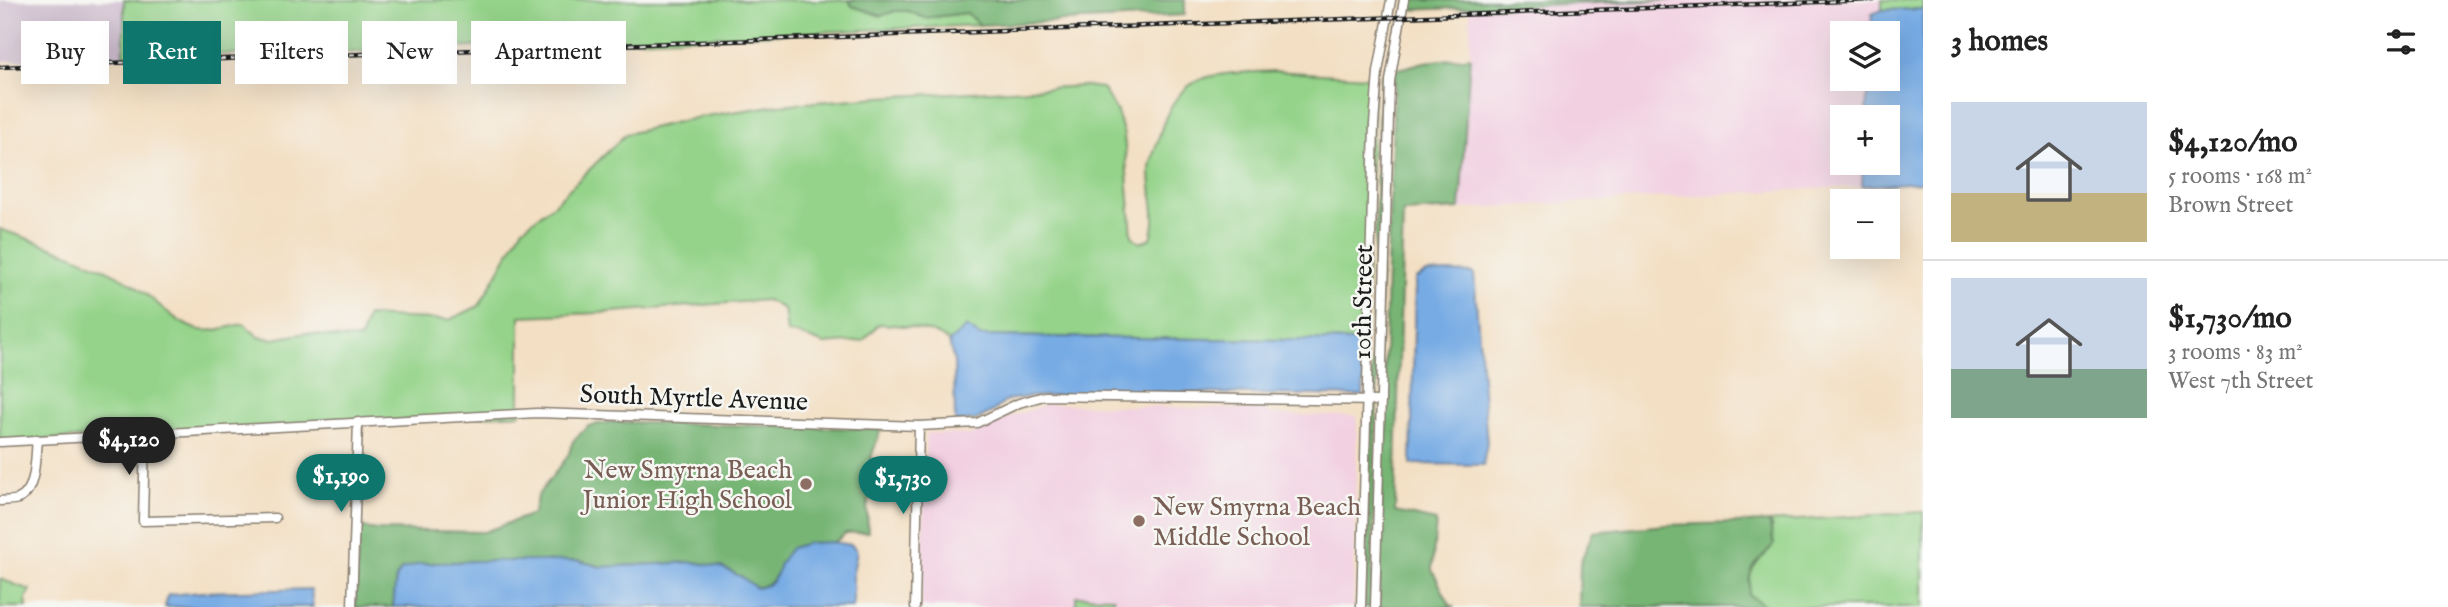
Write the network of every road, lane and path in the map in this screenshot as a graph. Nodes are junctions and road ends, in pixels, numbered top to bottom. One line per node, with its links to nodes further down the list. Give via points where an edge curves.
1 (1391, 0): 3 (street, 10th Street)
2 (1404, 0): 4 (street, 10th Street)
3 (1381, 48): 4 (street); 5 (street, 10th Street, via 1374,124)
4 (1394, 48): 6 (street, 10th Street)
5 (1367, 400): 6 (street, South Myrtle Avenue); 8 (street, South Myrtle Avenue, via 1044,396 978,423); 16 (street, 10th Street)
6 (1381, 401): 17 (street, 10th Street)
7 (358, 422): 8 (street, South Myrtle Avenue, via 537,413); 9 (street, South Myrtle Avenue); 14 (street)
8 (919, 426): 15 (street)
9 (145, 433): 10 (street, South Myrtle Avenue); 13 (street, via 142,522)
10 (37, 439): 11 (street, South Myrtle Avenue); 12 (street, via 28,490 20,498)
11 (0, 442)
12 (0, 501)
13 (275, 518)
14 (352, 607)
15 (915, 607)
16 (1361, 607)
17 (1375, 607)

